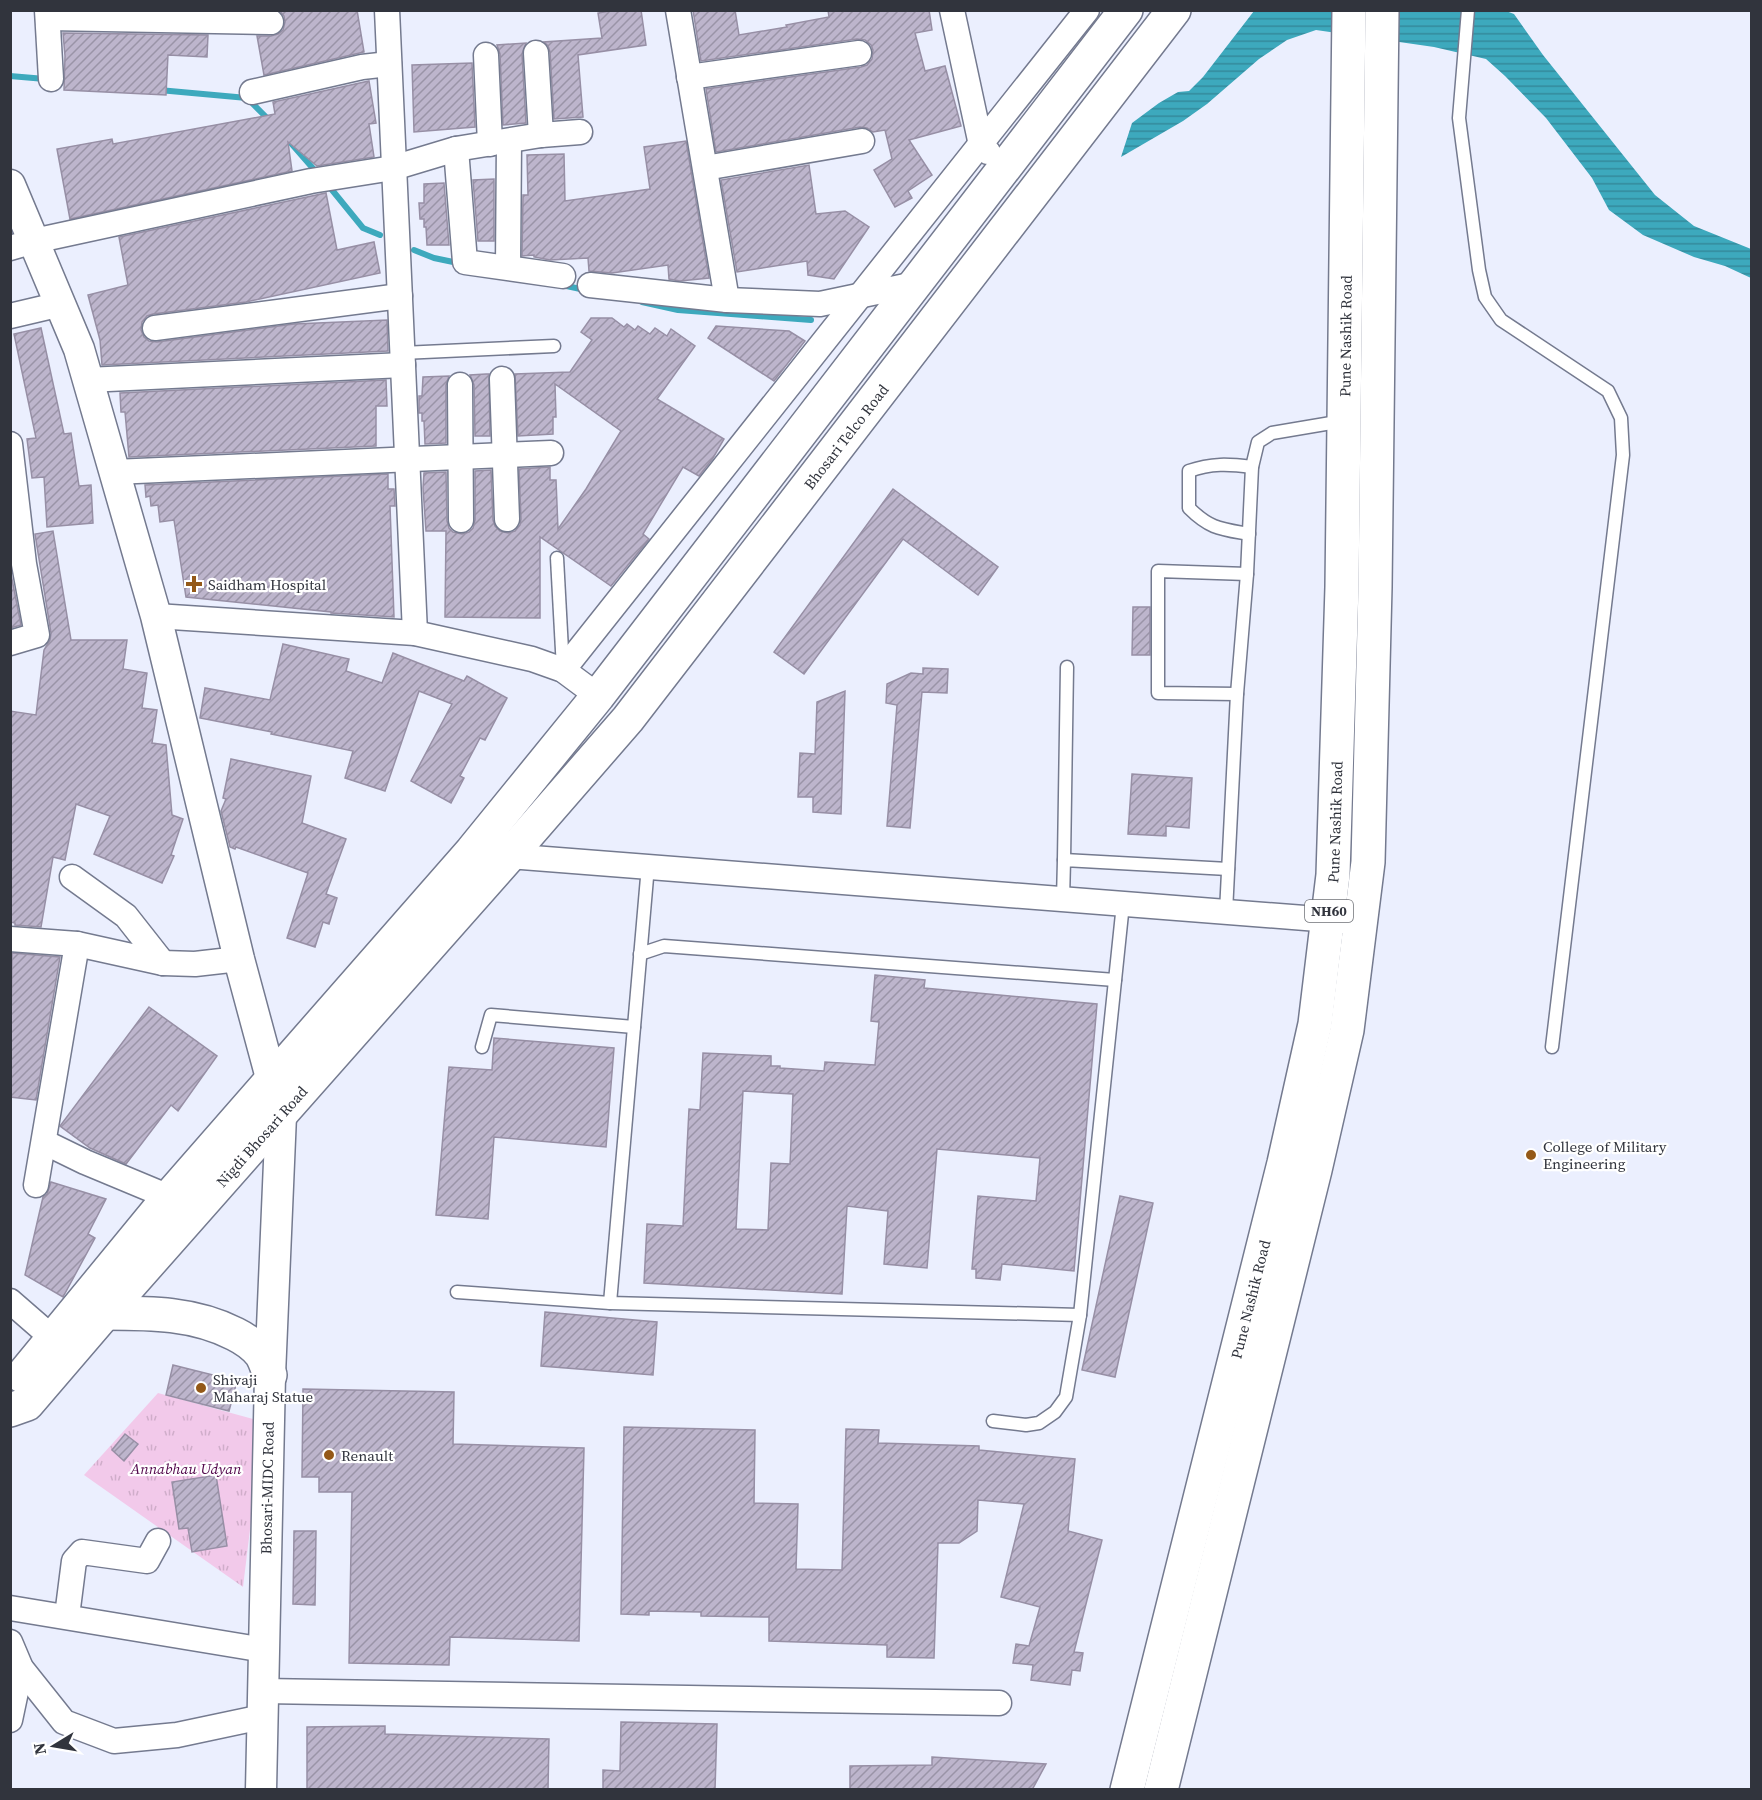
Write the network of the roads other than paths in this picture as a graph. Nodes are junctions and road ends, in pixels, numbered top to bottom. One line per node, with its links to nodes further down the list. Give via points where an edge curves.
1 (387, 10): 15 (street)
2 (678, 10): 16 (street)
3 (952, 10): 23 (street)
4 (1087, 10): 23 (street)
5 (1126, 10): 25 (main road)
6 (1174, 10): 67 (main road, Bhosari Telco Road, via 628,719)
7 (1349, 10): 45 (main road, Pune Nashik Road / NH60)
8 (1382, 10): 76 (main road, NH60, via 1375,587 1368,862)
9 (1468, 10): 85 (lane, via 1459,118 1485,297 1501,320 1608,391 1621,418 1623,455)
10 (47, 14): 11 (street); 17 (street)
11 (271, 22)
12 (536, 53): 20 (street)
13 (859, 53): 16 (street)
14 (486, 55): 22 (street)
15 (389, 64): 18 (street); 26 (street)
16 (689, 77): 27 (street)
17 (51, 79)
18 (252, 92)
19 (580, 132): 20 (street)
20 (541, 135): 22 (street)
21 (862, 141): 27 (street)
22 (499, 142): 24 (street); 30 (street)
23 (981, 145): 25 (street); 35 (street)
24 (456, 149): 26 (street); 30 (street, via 465,262)
25 (1005, 167): 32 (main road)
26 (393, 168): 29 (street, via 311,181); 34 (street)
27 (705, 168): 36 (street)
28 (10, 185): 29 (street, Bhosari-MIDC Road)
29 (22, 245): 37 (street, Bhosari-MIDC Road)
30 (508, 267): 31 (street)
31 (563, 276)
32 (915, 284): 35 (street); 65 (main road)
33 (590, 285): 36 (street)
34 (400, 296): 39 (street); 41 (street)
35 (861, 296): 36 (street, via 820,304); 63 (street)
36 (727, 300)
37 (61, 304): 38 (street); 43 (street, Bhosari-MIDC Road)
38 (10, 316)
39 (155, 328)
40 (554, 346): 41 (lane)
41 (403, 359): 43 (street); 50 (street)
42 (502, 379): 48 (street)
43 (87, 380): 52 (street, Bhosari-MIDC Road)
44 (460, 384): 49 (street)
45 (1344, 421): 51 (lane, via 1272,433 1258,442); 75 (main road, Pune Nashik Road / NH60, via 1335,860)
46 (10, 444): 56 (street)
47 (551, 453): 48 (street)
48 (504, 455): 49 (street); 53 (street)
49 (461, 456): 50 (street); 54 (street)
50 (407, 459): 52 (street); 60 (street)
51 (1252, 467): 55 (lane); 55 (lane, via 1204,465 1189,471 1189,508 1215,528)
52 (114, 472): 59 (street, Bhosari-MIDC Road)
53 (507, 519)
54 (461, 520)
55 (1249, 534): 58 (lane)
56 (16, 547): 61 (street, via 37,635)
57 (557, 558): 63 (lane)
58 (1247, 574): 64 (lane); 64 (lane, via 1158,571 1158,693)
59 (156, 616): 60 (street); 80 (street, Bhosari-MIDC Road)
60 (415, 633): 63 (street, via 532,659)
61 (10, 643)
62 (1067, 667): 68 (lane)
63 (563, 670): 65 (street)
64 (1237, 694): 70 (lane)
65 (598, 696): 66 (main road)
66 (472, 850): 67 (street); 86 (main road, Nigdi Bhosari Road)
67 (508, 857): 69 (street); 87 (main road, Nigdi Bhosari Road)
68 (1064, 860): 70 (lane); 72 (lane)
69 (648, 866): 72 (street); 79 (lane)
70 (1228, 869): 74 (lane)
71 (72, 877): 81 (street, via 126,916)
72 (1063, 899): 73 (street)
73 (1123, 904): 74 (street); 82 (lane)
74 (1226, 912): 75 (street)
75 (1328, 920): 76 (street); 110 (main road, Pune Nashik Road / NH60, via 1315,1024 1284,1163)
76 (1360, 923): 111 (main road, NH60, via 1347,1030 1316,1170)
77 (10, 939): 78 (street)
78 (77, 944): 81 (street); 88 (street)
79 (640, 954): 82 (lane, via 664,946); 83 (lane)
80 (239, 959): 81 (street); 86 (street, Bhosari-MIDC Road)
81 (163, 963)
82 (1115, 980): 95 (lane)
83 (633, 1028): 84 (lane, via 491,1015); 93 (lane)
84 (482, 1047)
85 (1552, 1047)
86 (272, 1080): 87 (street, Bhosari-MIDC Road); 90 (main road, Nigdi Bhosari Road)
87 (281, 1115): 94 (main road, Nigdi Bhosari Road); 97 (street, Bhosari-MIDC Road)
88 (44, 1142): 89 (street); 90 (street)
89 (36, 1185)
90 (169, 1197): 96 (main road, Nigdi Bhosari Road)
91 (457, 1292): 93 (lane)
92 (10, 1300): 96 (street)
93 (610, 1303): 95 (lane)
94 (105, 1312): 96 (main road, Nigdi Bhosari Road); 97 (main road, via 203,1320 253,1345)
95 (1080, 1315): 99 (lane, via 1066,1397 1055,1412 1038,1423 1026,1425)
96 (62, 1346): 98 (main road, Nigdi Bhosari Road)
97 (270, 1375): 104 (street, Bhosari-MIDC Road)
98 (15, 1399)
99 (993, 1421)
100 (158, 1541): 102 (street, via 147,1561 82,1552 74,1561)
101 (10, 1608): 102 (street)
102 (67, 1616): 104 (street)
103 (10, 1642): 105 (street)
104 (264, 1650): 107 (street, Bhosari-MIDC Road)
105 (21, 1668): 107 (street, via 64,1722 114,1741 177,1735); 108 (street)
106 (999, 1703): 107 (street)
107 (263, 1704): 109 (street, Bhosari-MIDC Road)
108 (10, 1720)
109 (261, 1790)
110 (1127, 1790)
111 (1161, 1790)

